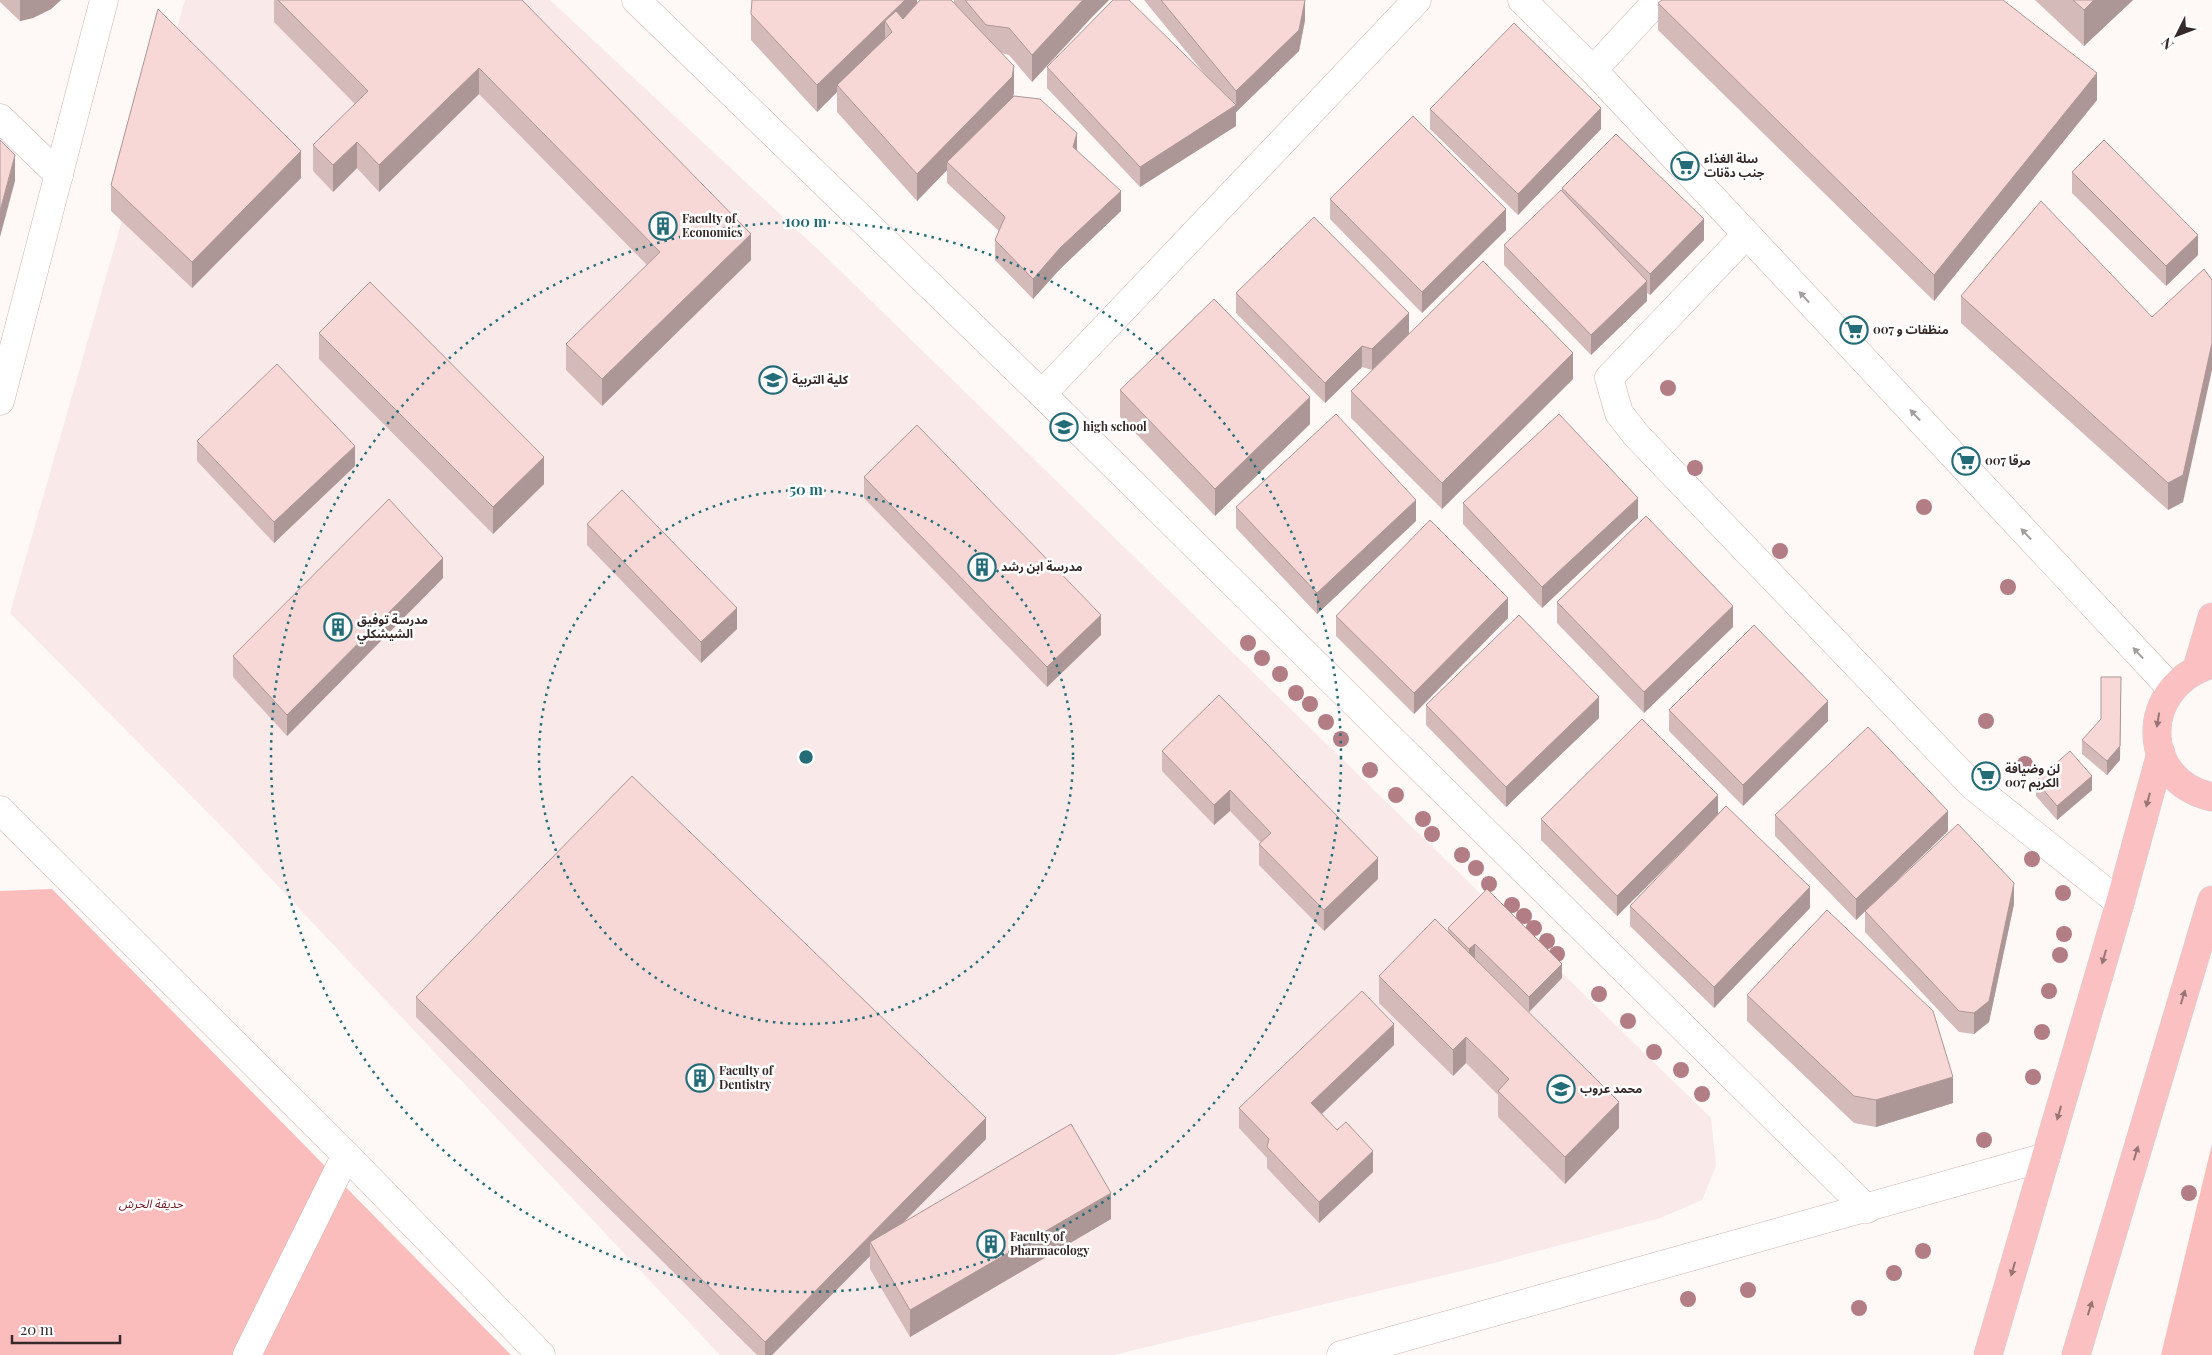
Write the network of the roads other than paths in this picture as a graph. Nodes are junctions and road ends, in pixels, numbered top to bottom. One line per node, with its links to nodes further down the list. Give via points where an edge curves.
1 (104, 0): 8 (street)
2 (636, 0): 10 (street)
3 (1417, 0): 10 (street)
4 (1522, 0): 6 (street)
5 (1658, 0): 6 (street)
6 (1593, 70): 9 (street)
7 (0, 118): 8 (street)
8 (59, 174): 11 (street)
9 (1746, 234): 14 (street, one-way to 9); 19 (street, via 1609,378 1619,413 1637,436 1973,786)
10 (1042, 394): 22 (street)
11 (0, 401)
12 (2212, 616): 13 (main road)
13 (2205, 666): 14 (main road, via 2182,676)
14 (2171, 688): 15 (main road, one-way to 15, via 2157,720)
15 (2161, 753): 16 (main road, via 2180,781); 19 (main road, one-way to 19)
16 (2212, 797)
17 (0, 810): 20 (street)
18 (2212, 900): 27 (main road, one-way to 18)
19 (2120, 903): 21 (main road, one-way to 21)
20 (346, 1155): 23 (street); 24 (street)
21 (2046, 1156): 22 (street); 26 (main road, one-way to 26)
22 (1867, 1209): 25 (street)
23 (247, 1355)
24 (541, 1355)
25 (1341, 1355)
26 (1988, 1355)
27 (2076, 1355)

